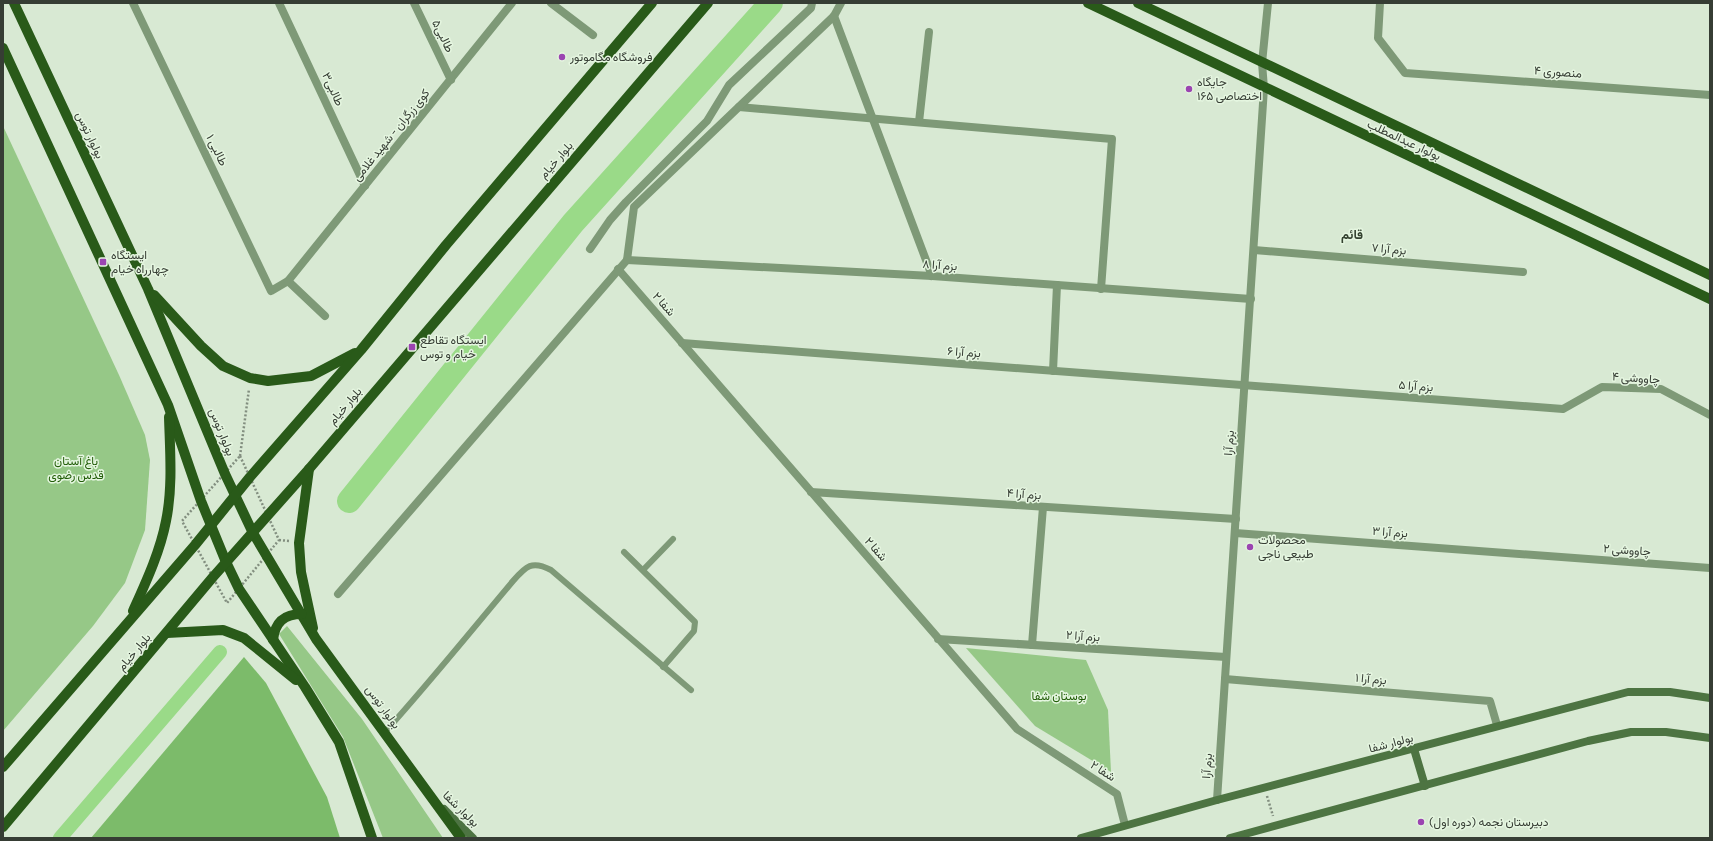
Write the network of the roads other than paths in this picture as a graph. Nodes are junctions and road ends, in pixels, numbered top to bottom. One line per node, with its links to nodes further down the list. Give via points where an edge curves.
1 (14, 3): 36 (main road, بولوار توس)
2 (133, 3): 34 (street, طالبی ۱, via 271,291)
3 (279, 3): 26 (street, طالبی۳)
4 (414, 3): 20 (street, طالبی۵)
5 (512, 3): 20 (street, کوی زرگران - شهید غلامی)
6 (551, 3): 17 (street)
7 (652, 3): 42 (main road, بلوار خیام)
8 (708, 3): 48 (main road, بلوار خیام)
9 (812, 3): 27 (street, via 811,8 800,19 728,85 706,121 626,202)
10 (841, 3): 15 (street)
11 (1088, 3): 21 (main road, بولوار عبدالمطلب)
12 (1138, 3): 19 (main road, بولوار عبدالمطلب)
13 (1268, 3): 19 (street, بزم آرا)
14 (1380, 3): 22 (street, منصوری ۴, via 1378,38 1405,74)
15 (834, 16): 23 (street); 24 (street)
16 (929, 32): 25 (street)
17 (593, 35)
18 (3, 48): 46 (main road)
19 (1262, 63): 21 (street, بزم آرا); 32 (main road, بولوار عبدالمطلب)
20 (451, 80): 26 (street, کوی زرگران - شهید غلامی)
21 (1264, 88): 28 (street, بزم آرا); 39 (main road, بولوار عبدالمطلب)
22 (1710, 95)
23 (739, 107): 24 (street); 29 (street, via 634,207)
24 (873, 119): 25 (street); 33 (street)
25 (918, 122): 37 (street, via 1112,139)
26 (365, 186): 34 (street, کوی زرگران - شهید غلامی)
27 (590, 249)
28 (1254, 250): 31 (street, بزم آرا ۷); 38 (street, بزم آرا)
29 (627, 260): 30 (street); 33 (street, بزم آرا ۸)
30 (618, 269): 41 (street, شفا ۲); 62 (street)
31 (1523, 272)
32 (1710, 275)
33 (932, 276): 35 (street, بزم آرا ۸)
34 (288, 281): 40 (street)
35 (1057, 285): 37 (street, بزم آرا ۸); 43 (street)
36 (148, 289): 42 (main road, via 223,366 250,378 268,381 311,376); 50 (main road, بولوار توس)
37 (1101, 289): 38 (street, بزم آرا ۸)
38 (1251, 299): 44 (street, بزم آرا)
39 (1710, 299)
40 (325, 316)
41 (682, 343): 43 (street, بزم آرا ۶); 49 (street, شفا ۲)
42 (361, 350): 50 (main road, بلوار خیام)
43 (1053, 371): 44 (street, بزم آرا ۶)
44 (1245, 385): 45 (street, بزم آرا ۵, via 1563,409); 52 (street, بزم آرا)
45 (1582, 398): 47 (street, چاووشی ۴, via 1602,387 1661,389)
46 (168, 405): 53 (main road); 64 (main road, via 171,463 166,521 152,566)
47 (1710, 415)
48 (309, 469): 54 (main road, بلوار خیام); 66 (main road, via 299,543 301,572)
49 (811, 492): 51 (street, بزم آرا ۴); 67 (street, شفا ۲)
50 (235, 496): 53 (main road, بلوار خیام); 54 (main road, بولوار توس)
51 (1043, 507): 52 (street, بزم آرا ۴); 69 (street)
52 (1236, 519): 55 (street, بزم آرا)
53 (211, 525): 59 (main road); 64 (main road, بلوار خیام)
54 (253, 533): 59 (main road, بلوار خیام); 63 (main road, بولوار توس)
55 (1235, 533): 58 (street, بزم آرا ۳); 70 (street, بزم آرا)
56 (673, 539): 61 (lane)
57 (624, 552): 61 (lane)
58 (1543, 555): 60 (street, چاووشی ۲)
59 (226, 562): 65 (main road, بلوار خیام); 68 (main road, via 239,589)
60 (1710, 568)
61 (643, 570): 71 (lane, via 691,617 696,626 692,635)
62 (338, 594)
63 (302, 614): 66 (main road, بولوار توس); 68 (main road, via 291,614 281,619 274,629)
64 (130, 618): 80 (main road, بلوار خیام)
65 (167, 633): 73 (main road, via 223,630 244,638); 85 (main road, بلوار خیام)
66 (316, 639): 77 (main road, بولوار توس)
67 (938, 639): 69 (street, بزم آرا ۲); 84 (street, شفا ۲, via 1017,729 1117,794)
68 (273, 640): 73 (main road)
69 (1032, 645): 70 (street, بزم آرا ۲)
70 (1226, 657): 72 (street, بزم آرا)
71 (663, 667): 74 (lane); 77 (lane, via 551,570 541,565 531,565 523,569)
72 (1225, 679): 76 (street, بزم آرا ۱, via 1490,701); 83 (street, بزم آرا)
73 (306, 687): 86 (main road, via 339,742)
74 (691, 690)
75 (1710, 698): 76 (street, بولوار شفا, via 1670,692 1628,692)
76 (1497, 725): 79 (street, بولوار شفا)
77 (385, 732): 82 (main road, بولوار توس)
78 (1710, 738): 81 (street, via 1666,732 1631,732 1588,741)
79 (1414, 749): 81 (street); 83 (street, بولوار شفا)
80 (3, 768)
81 (1425, 786): 90 (street)
82 (432, 798): 87 (main road, بولوار توس); 88 (street, بولوار شفا)
83 (1217, 800): 84 (street, بولوار شفا)
84 (1125, 825): 89 (street, بولوار شفا)
85 (3, 827)
86 (372, 838)
87 (461, 838)
88 (474, 838)
89 (1081, 838)
90 (1230, 838)

